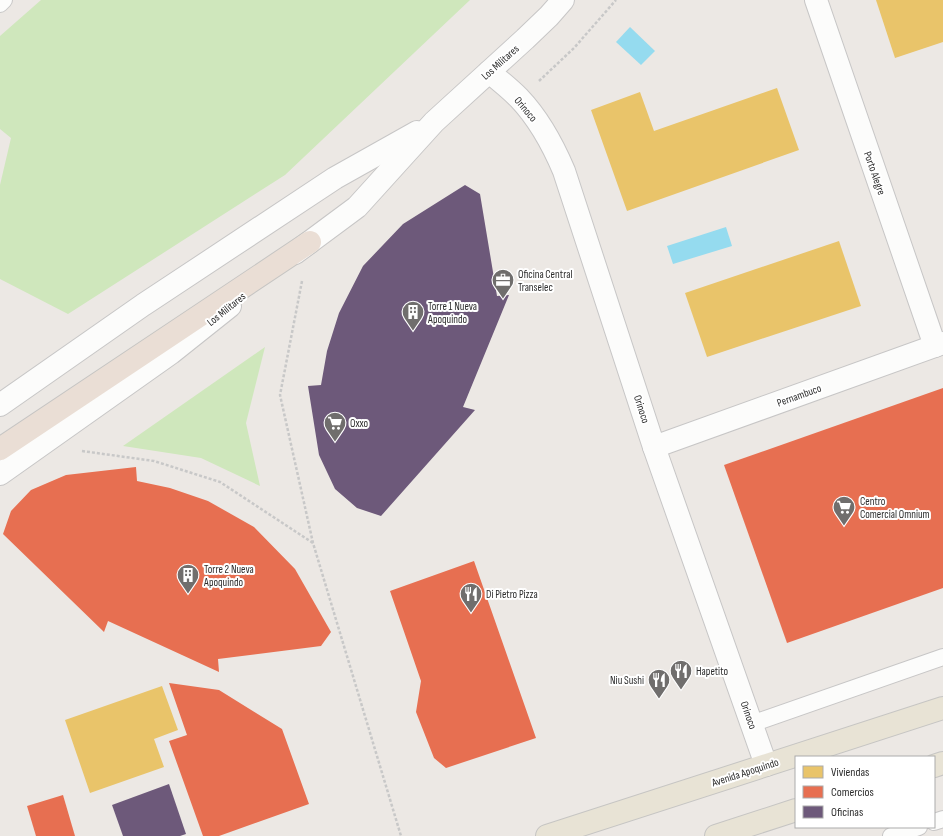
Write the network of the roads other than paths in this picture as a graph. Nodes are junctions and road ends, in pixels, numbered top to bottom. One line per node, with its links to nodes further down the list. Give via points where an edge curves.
1 (4, 0): 4 (lane)
2 (563, 0): 5 (street, Los Militares)
3 (816, 0): 8 (street, Porto Alegre)
4 (0, 4)
5 (489, 72): 6 (street, Los Militares); 10 (street, Orinoco, via 519,99 538,121 553,145 564,171)
6 (434, 122): 7 (street, Los Militares, via 357,207); 9 (street, Los Militares, via 334,178 143,305)
7 (310, 242): 11 (highway); 12 (street, Los Militares, via 171,353)
8 (939, 344): 10 (street, Pernambuco)
9 (0, 405)
10 (654, 446): 15 (street, Orinoco)
11 (0, 449)
12 (0, 474)
13 (943, 657): 15 (lane)
14 (943, 708): 16 (main road, Avenida Apoquindo)
15 (751, 724): 16 (street, Orinoco)
16 (766, 765): 19 (main road, Avenida Apoquindo)
17 (795, 810): 20 (main road)
18 (916, 828): 21 (lane)
19 (547, 836)
20 (716, 836)
21 (891, 836)

